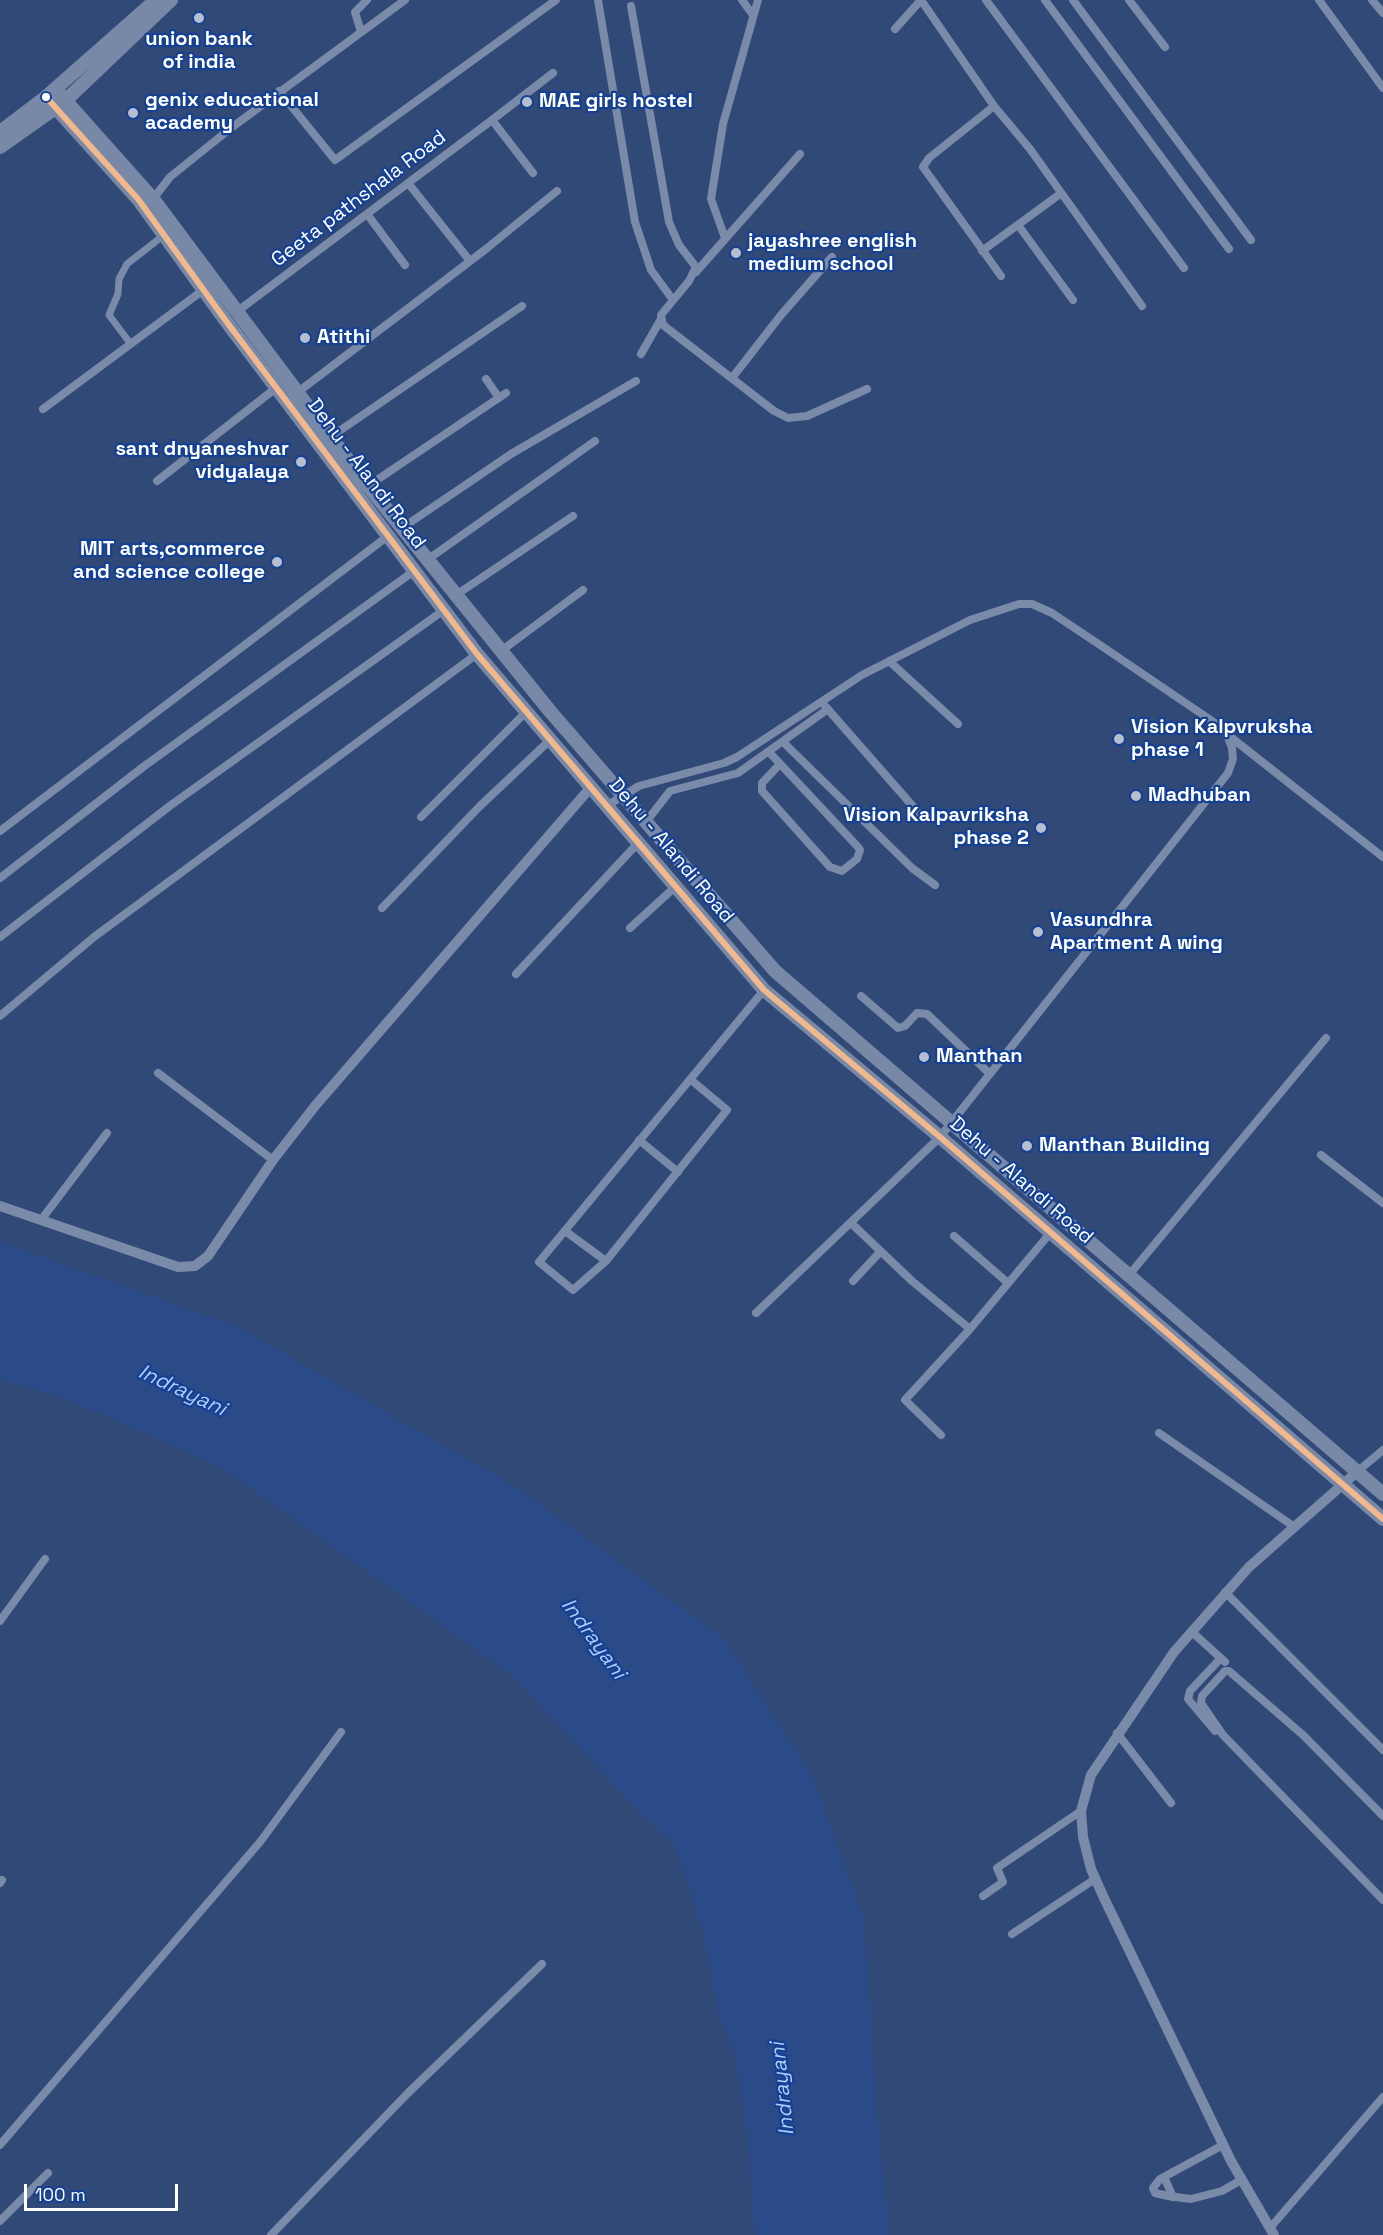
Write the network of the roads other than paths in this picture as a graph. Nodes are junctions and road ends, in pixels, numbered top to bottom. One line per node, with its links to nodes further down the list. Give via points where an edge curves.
1 (156, 0): 19 (main road)
2 (171, 0): 19 (main road)
3 (367, 0): 21 (street, via 355,12)
4 (405, 0): 21 (street)
5 (556, 0): 25 (street, via 335,160)
6 (598, 0): 53 (street, via 635,222 651,270)
7 (742, 0): 18 (street)
8 (758, 0): 18 (street)
9 (921, 0): 20 (street); 28 (street)
10 (986, 0): 48 (street)
11 (1045, 0): 43 (street)
12 (1073, 0): 42 (street)
13 (1129, 0): 22 (street)
14 (1319, 0): 24 (street)
15 (1372, 0): 17 (street)
16 (631, 6): 49 (street, via 669,222 679,245 695,263)
17 (1383, 13)
18 (753, 15): 41 (street, via 723,124 711,199)
19 (146, 16): 26 (main road); 27 (main road)
20 (895, 29)
21 (361, 32): 25 (street)
22 (1165, 47)
23 (553, 73): 29 (street, Geeta pathshala Road)
24 (1383, 88)
25 (279, 91): 37 (street, via 170,177)
26 (51, 93): 27 (main road, Dehu - Alandi Road); 30 (main road)
27 (61, 105): 31 (main road); 37 (main road, Dehu - Alandi Road); 40 (main road, Dehu - Alandi Road)
28 (994, 106): 36 (street); 44 (street, via 923,167)
29 (492, 120): 33 (street); 34 (street, Geeta pathshala Road)
30 (0, 132)
31 (0, 147)
32 (800, 154): 41 (street)
33 (533, 173)
34 (408, 183): 38 (street, Geeta pathshala Road); 46 (street)
35 (557, 191): 46 (street)
36 (1060, 194): 39 (street); 56 (street)
37 (153, 198): 51 (main road, Dehu - Alandi Road)
38 (367, 214): 47 (street); 57 (street, Geeta pathshala Road)
39 (1018, 225): 44 (street); 54 (street)
40 (164, 235): 52 (main road, Dehu - Alandi Road); 60 (street, via 128,264 119,279 118,294 109,315)
41 (725, 238): 49 (street)
42 (1251, 240)
43 (1229, 249)
44 (982, 251): 50 (street)
45 (832, 257): 62 (street)
46 (470, 261): 67 (street)
47 (405, 265)
48 (1184, 268)
49 (695, 272): 53 (street)
50 (1001, 276)
51 (216, 281): 52 (street); 57 (main road, Dehu - Alandi Road)
52 (203, 290): 59 (main road, Dehu - Alandi Road); 60 (street)
53 (673, 300): 58 (street)
54 (1073, 300)
55 (522, 306): 69 (street)
56 (1142, 306)
57 (238, 311): 59 (street, Geeta pathshala Road); 67 (main road, Dehu - Alandi Road)
58 (661, 319): 61 (street); 62 (street, via 663,325)
59 (226, 321): 65 (main road, Dehu - Alandi Road)
60 (130, 343): 68 (street)
61 (641, 354)
62 (732, 378): 66 (street, via 774,411 793,419)
63 (486, 379): 72 (street, via 502,395)
64 (636, 381): 74 (street, via 511,454)
65 (276, 388): 69 (main road, Dehu - Alandi Road); 71 (street)
66 (867, 389)
67 (297, 392): 69 (main road, Dehu - Alandi Road)
68 (43, 408)
69 (324, 440): 72 (main road, Dehu - Alandi Road); 75 (main road, Dehu - Alandi Road)
70 (595, 441): 76 (street)
71 (157, 481)
72 (368, 486): 74 (main road, Dehu - Alandi Road)
73 (573, 516): 79 (street)
74 (402, 528): 76 (main road, Dehu - Alandi Road)
75 (388, 536): 77 (main road, Dehu - Alandi Road); 99 (street)
76 (427, 560): 79 (main road, Dehu - Alandi Road)
77 (414, 571): 80 (main road, Dehu - Alandi Road); 102 (street, via 143,767)
78 (583, 590): 81 (street)
79 (456, 595): 81 (main road, Dehu - Alandi Road)
80 (444, 610): 82 (main road, Dehu - Alandi Road); 107 (street, via 171,805)
81 (501, 651): 94 (main road, Dehu - Alandi Road)
82 (477, 654): 86 (main road, Dehu - Alandi Road); 111 (street, via 94,937)
83 (889, 661): 84 (street); 87 (street); 88 (street, via 970,620 999,609 1032,604 1103,646)
84 (820, 700): 85 (street); 94 (street, via 731,760)
85 (828, 710): 90 (street); 97 (street)
86 (526, 712): 89 (main road, Dehu - Alandi Road); 96 (street)
87 (958, 724)
88 (1227, 735): 101 (street); 114 (street, via 1233,759 1228,772)
89 (549, 741): 93 (main road, Dehu - Alandi Road); 105 (street)
90 (783, 742): 91 (street); 103 (street, via 912,868)
91 (769, 752): 92 (street); 98 (street, via 738,773 670,791)
92 (780, 764): 92 (street, via 762,783 762,791 830,867 842,871 857,859 858,846)
93 (591, 787): 95 (main road, Dehu - Alandi Road); 121 (street)
94 (623, 794): 95 (street); 98 (main road, Dehu - Alandi Road)
95 (608, 806): 100 (main road, Dehu - Alandi Road)
96 (421, 817)
97 (924, 819)
98 (646, 822): 116 (main road, Dehu - Alandi Road, via 775,971)
99 (0, 831)
100 (638, 843): 104 (main road, Dehu - Alandi Road); 108 (street)
101 (1383, 857)
102 (0, 878)
103 (935, 885)
104 (675, 887): 106 (street); 109 (main road, Dehu - Alandi Road)
105 (382, 908)
106 (630, 928)
107 (0, 937)
108 (516, 974)
109 (764, 990): 115 (street); 118 (main road, Dehu - Alandi Road)
110 (861, 996): 114 (street, via 898,1028 917,1013 927,1014)
111 (0, 1016)
112 (1326, 1038): 132 (street)
113 (158, 1073): 121 (street)
114 (990, 1074): 116 (street)
115 (690, 1079): 119 (street); 122 (street, via 727,1110)
116 (952, 1123): 118 (street); 132 (main road, Dehu - Alandi Road)
117 (107, 1133): 125 (street)
118 (940, 1137): 126 (street); 128 (main road, Dehu - Alandi Road)
119 (639, 1140): 122 (street); 127 (street)
120 (1321, 1155): 123 (street)
121 (273, 1160): 125 (street, via 208,1256 195,1266 178,1267)
122 (678, 1172): 131 (street)
123 (1383, 1203)
124 (0, 1206): 125 (street)
125 (41, 1220)
126 (850, 1223): 130 (street); 135 (street)
127 (565, 1231): 131 (street); 131 (street, via 539,1262 573,1290)
128 (1051, 1232): 134 (street); 141 (main road, Dehu - Alandi Road)
129 (954, 1236): 134 (street)
130 (880, 1252): 133 (street); 136 (street)
131 (606, 1261)
132 (1129, 1275): 140 (main road, Dehu - Alandi Road)
133 (853, 1281)
134 (1008, 1283): 136 (street)
135 (756, 1313)
136 (970, 1329): 138 (street, via 905,1400)
137 (1159, 1433): 144 (street)
138 (940, 1435)
139 (1383, 1450): 140 (street)
140 (1358, 1471): 141 (street); 142 (main road, Dehu - Alandi Road)
141 (1343, 1482): 143 (main road, Dehu - Alandi Road); 144 (street)
142 (1383, 1494)
143 (1383, 1518)
144 (1293, 1526): 146 (street)
145 (45, 1559): 147 (street)
146 (1224, 1593): 148 (street); 152 (street)
147 (0, 1622)
148 (1191, 1630): 150 (street); 151 (street, via 1224,1660 1190,1691 1188,1698 1215,1731)
149 (341, 1732): 162 (street, via 260,1842)
150 (1117, 1733): 153 (street); 154 (street, via 1091,1775)
151 (1224, 1735): 155 (street, via 1201,1703 1202,1696 1229,1671 1303,1735); 158 (street)
152 (1383, 1750)
153 (1171, 1803)
154 (1081, 1811): 156 (street, via 1083,1837); 157 (street, via 997,1868 1003,1882)
155 (1383, 1816)
156 (1095, 1879): 159 (street); 163 (street)
157 (983, 1896)
158 (1383, 1900)
159 (1012, 1934)
160 (542, 1964): 170 (street, via 408,2093)
161 (1383, 2097): 169 (street)
162 (0, 2145)
163 (1223, 2145): 165 (street); 166 (street)
164 (48, 2173): 168 (street)
165 (1164, 2177): 167 (street); 167 (street, via 1153,2188 1155,2193)
166 (1241, 2180): 167 (street, via 1208,2196); 169 (street)
167 (1173, 2197)
168 (0, 2221)
169 (1272, 2232)
170 (272, 2235)

